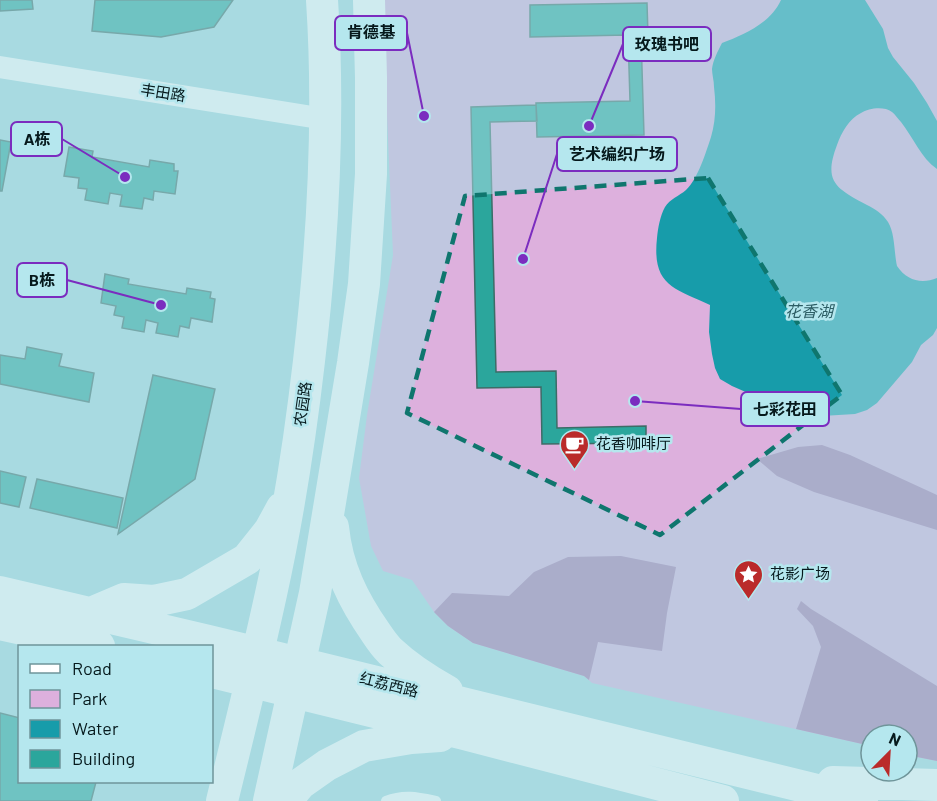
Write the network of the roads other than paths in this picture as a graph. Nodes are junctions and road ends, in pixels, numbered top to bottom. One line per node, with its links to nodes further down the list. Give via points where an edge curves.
1 (322, 0): 4 (main road, 农园路)
2 (369, 0): 6 (main road, via 371,174 364,284)
3 (0, 67): 4 (street, 丰田路)
4 (325, 119): 5 (main road, 农园路, via 318,284)
5 (291, 491): 9 (main road, via 270,530 247,559 187,594 154,601 124,599); 12 (main road, 农园路)
6 (330, 506): 14 (main road); 15 (main road, via 335,547 347,585 362,614 388,650)
7 (0, 592): 9 (main road, 红荔西路)
8 (0, 624): 9 (main road, 红荔西路)
9 (93, 638): 10 (main road, 红荔西路)
10 (131, 645)
11 (213, 660): 12 (main road, 红荔西路)
12 (254, 668): 13 (main road, 红荔西路); 14 (main road, 红荔西路); 20 (main road, 农园路)
13 (213, 672)
14 (296, 678): 15 (main road, 红荔西路); 21 (main road)
15 (467, 720): 16 (main road, 红荔西路); 22 (main road, via 411,738 364,746 300,784); 25 (main road, 红荔西路)
16 (777, 780): 18 (main road, 红荔西路); 26 (main road, 红荔西路)
17 (213, 783): 19 (main road)
18 (937, 785)
19 (215, 801)
20 (222, 801)
21 (269, 801)
22 (286, 801)
23 (386, 801): 24 (lane, via 410,796)
24 (436, 801)
25 (723, 801)
26 (862, 801)

